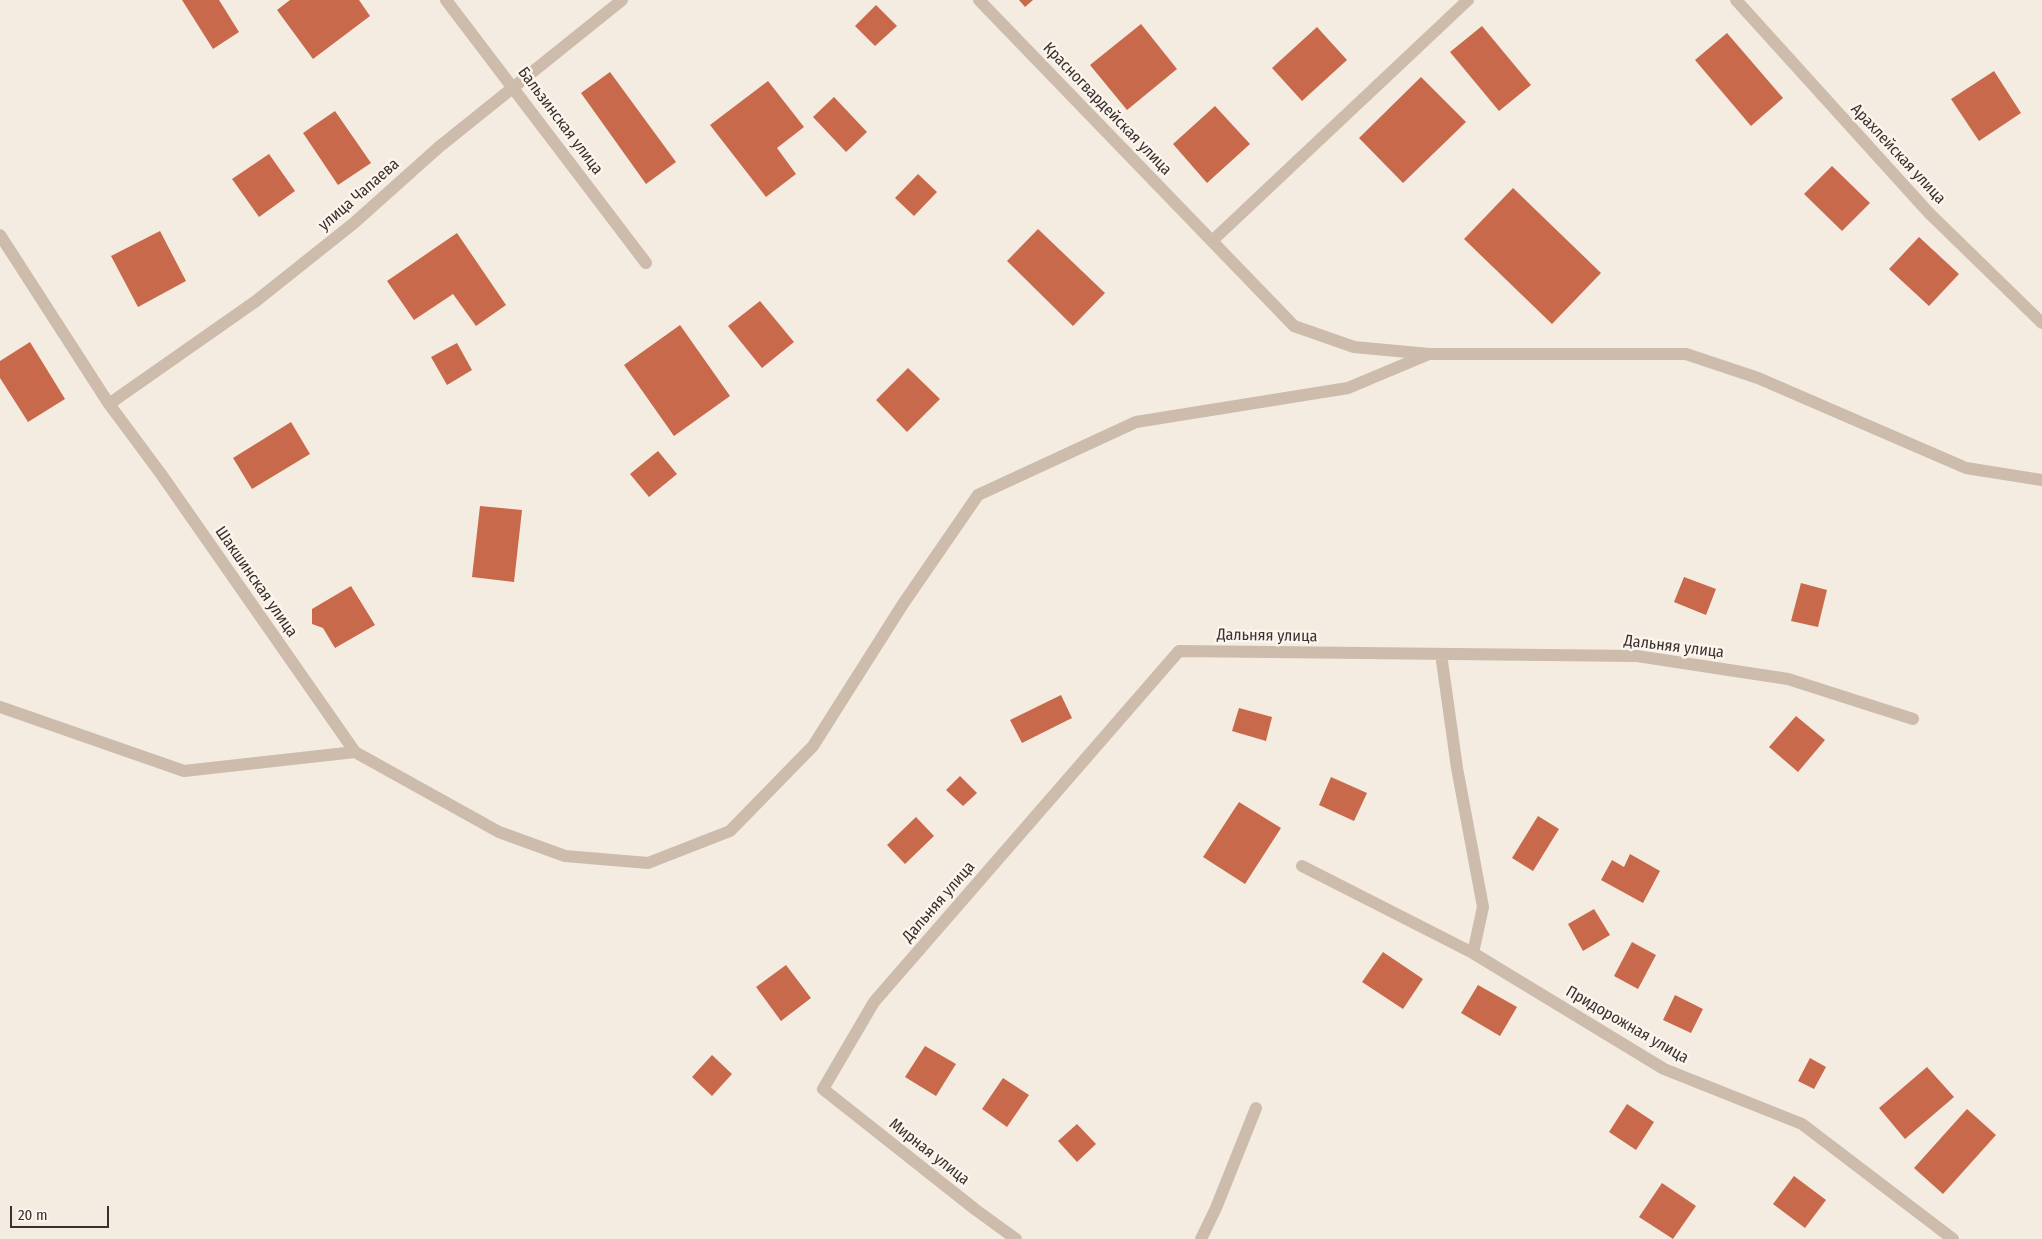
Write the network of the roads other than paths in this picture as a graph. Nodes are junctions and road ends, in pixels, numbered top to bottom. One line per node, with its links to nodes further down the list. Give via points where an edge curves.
1 (446, 0): 6 (street, Бальзинская улица)
2 (622, 0): 6 (street, улица Чапаева)
3 (979, 0): 8 (street, Красногвардейская улица)
4 (1468, 0): 8 (street)
5 (1736, 0): 10 (street, Арахлейская улица, via 1929,212)
6 (514, 88): 9 (street, Бальзинская улица); 12 (street, улица Чапаева, via 256,301)
7 (0, 235): 12 (street, Шакшинская улица)
8 (1212, 241): 11 (street, Красногвардейская улица, via 1294,326 1354,348)
9 (646, 263)
10 (2042, 323)
11 (1429, 354): 13 (street, Красногвардейская улица, via 1686,354 1758,378 1966,468); 17 (street, Шакшинская улица, via 1348,388 1136,422 978,495 903,604 813,746 730,831 648,863 565,856 499,832)
12 (110, 404): 17 (street, Шакшинская улица)
13 (2042, 480)
14 (1441, 654): 16 (street, Дальняя улица, via 1637,656 1788,679); 19 (street, via 1457,768 1484,908); 20 (street, Дальняя улица, via 1179,651 874,1002)
15 (0, 707): 17 (street, via 184,771)
16 (1913, 718)
17 (355, 752)
18 (1302, 866): 19 (street, Придорожная улица)
19 (1473, 953): 24 (street, Придорожная улица, via 1664,1069 1802,1124)
20 (823, 1089): 22 (street, Мирная улица)
21 (1256, 1108): 23 (street)
22 (1016, 1239)
23 (1201, 1239)
24 (1953, 1239)

